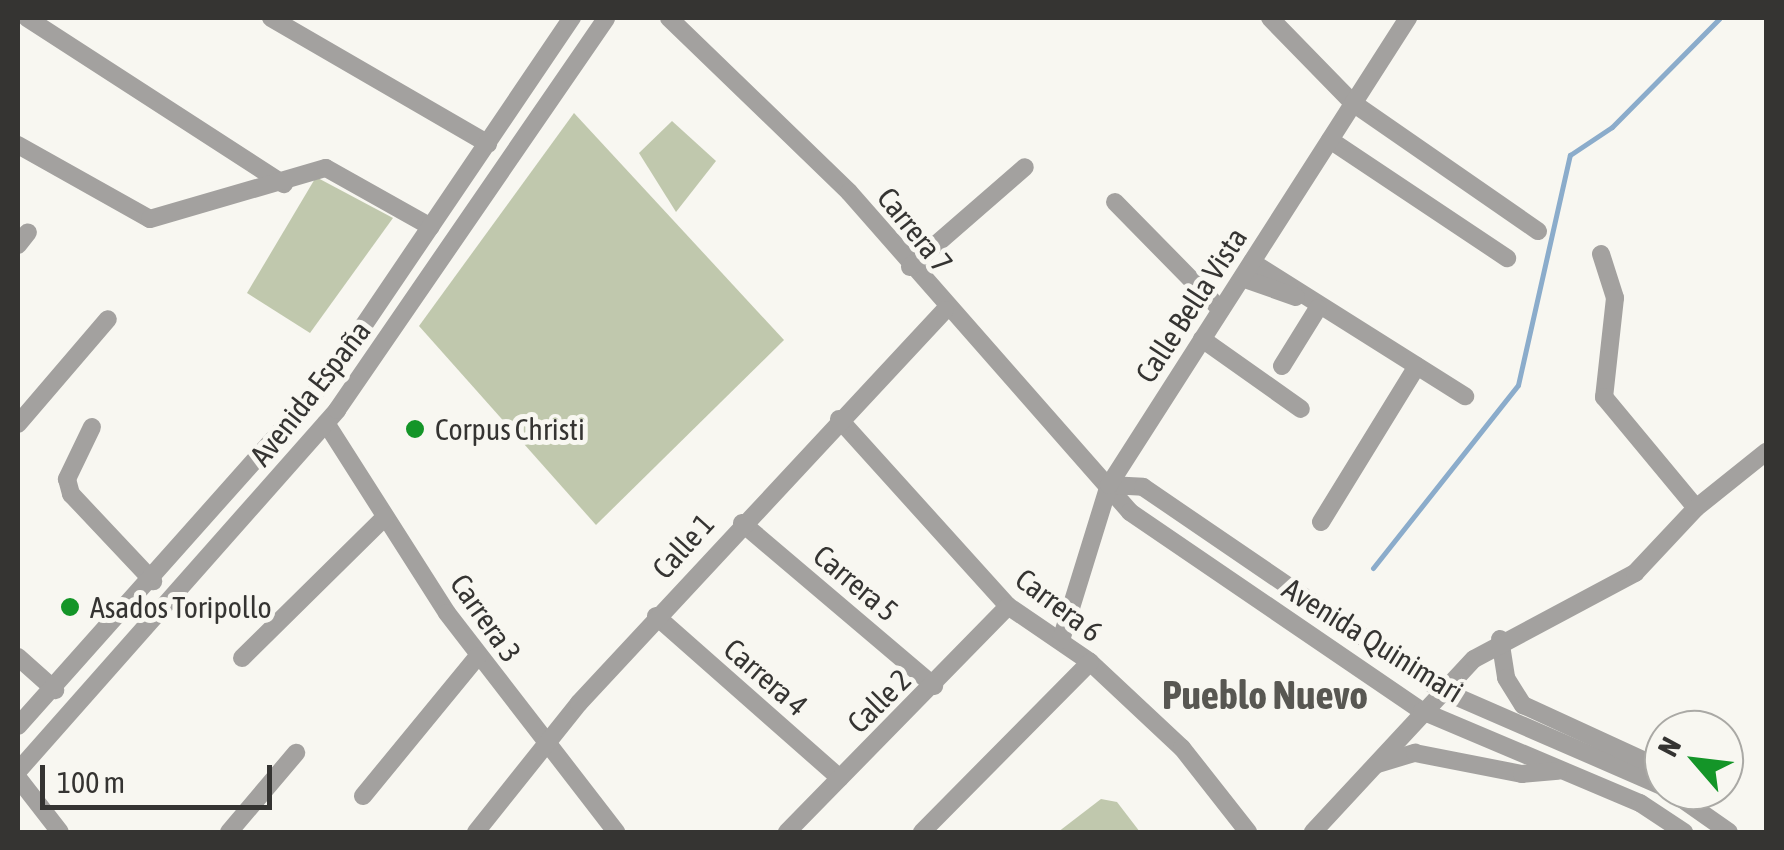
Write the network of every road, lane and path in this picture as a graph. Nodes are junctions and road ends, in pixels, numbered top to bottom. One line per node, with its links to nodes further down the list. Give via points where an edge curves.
1 (27, 18): 13 (street)
2 (271, 18): 10 (street)
3 (572, 18): 10 (street, Avenida España)
4 (606, 18): 31 (street, Avenida España)
5 (669, 18): 19 (street, Carrera 7, via 848,192)
6 (1408, 18): 8 (street, Calle Bella Vista)
7 (1276, 20): 8 (street)
8 (1353, 103): 9 (street, Calle Bella Vista); 16 (street)
9 (1330, 140): 18 (street); 20 (street, Calle Bella Vista)
10 (488, 144): 15 (street, Avenida España)
11 (18, 145): 13 (street, via 150,219)
12 (1025, 167): 19 (street)
13 (284, 184): 15 (street, via 326,168)
14 (1116, 202): 23 (street)
15 (431, 227): 40 (street, Avenida España, via 328,378)
16 (1538, 230)
17 (1601, 254): 36 (street, via 1615,298 1604,396)
18 (1507, 258)
19 (910, 267): 22 (street, Carrera 7)
20 (1246, 270): 21 (street); 23 (street, Calle Bella Vista)
21 (1310, 303): 26 (street); 27 (street)
22 (945, 310): 30 (street, Calle 1); 35 (street, Carrera 7)
23 (1221, 310): 25 (street, Calle Bella Vista)
24 (108, 319): 32 (street)
25 (1202, 338): 29 (street); 35 (street, Calle Bella Vista)
26 (1282, 366)
27 (1418, 366): 28 (street); 38 (street)
28 (1464, 396)
29 (1301, 408)
30 (840, 418): 39 (street, Calle 1); 41 (street, Carrera 6)
31 (326, 423): 37 (street, Carrera 3); 59 (street, Avenida España)
32 (18, 424)
33 (92, 426): 40 (street, via 67,479 71,494)
34 (1766, 452): 36 (street)
35 (1109, 485): 44 (street, Calle Bella Vista); 51 (street, via 1143,486); 52 (street, Avenida Quinimari, via 1130,512)
36 (1696, 508): 43 (street, via 1610,590)
37 (385, 517): 45 (street, Carrera 3); 47 (street)
38 (1321, 522)
39 (742, 523): 42 (street, Calle 1); 49 (street, Carrera 5)
40 (154, 581): 50 (street, Avenida España)
41 (1008, 606): 44 (street, Carrera 6); 49 (street, Calle 2)
42 (656, 616): 54 (street, Calle 1); 60 (street, Carrera 4)
43 (1500, 639): 51 (street); 56 (street, via 1506,678 1523,706)
44 (1060, 640): 48 (street, Carrera 6)
45 (478, 656): 54 (street, Carrera 3); 62 (street)
46 (18, 658): 50 (street)
47 (242, 658)
48 (1090, 662): 69 (street); 70 (street, Carrera 6, via 1182,748)
49 (934, 686): 60 (street, Calle 2)
50 (55, 690): 53 (street, Avenida España)
51 (1441, 690): 52 (street); 61 (street)
52 (1422, 711): 57 (street); 58 (street, Avenida Quinimari)
53 (18, 726)
54 (542, 745): 66 (street, Calle 1); 67 (street, Carrera 3)
55 (296, 753): 65 (street)
56 (1644, 761)
57 (1373, 766): 58 (street, via 1415,753 1522,774); 71 (street)
58 (1566, 771): 72 (street, Avenida Quinimari)
59 (18, 775): 64 (street)
60 (840, 778): 68 (street, Calle 2)
61 (1644, 778)
62 (364, 796)
63 (1704, 810): 73 (street)
64 (60, 832)
65 (229, 832)
66 (476, 832)
67 (616, 832)
68 (787, 832)
69 (922, 832)
70 (1248, 832)
71 (1313, 832)
72 (1684, 832)
73 (1729, 832)

